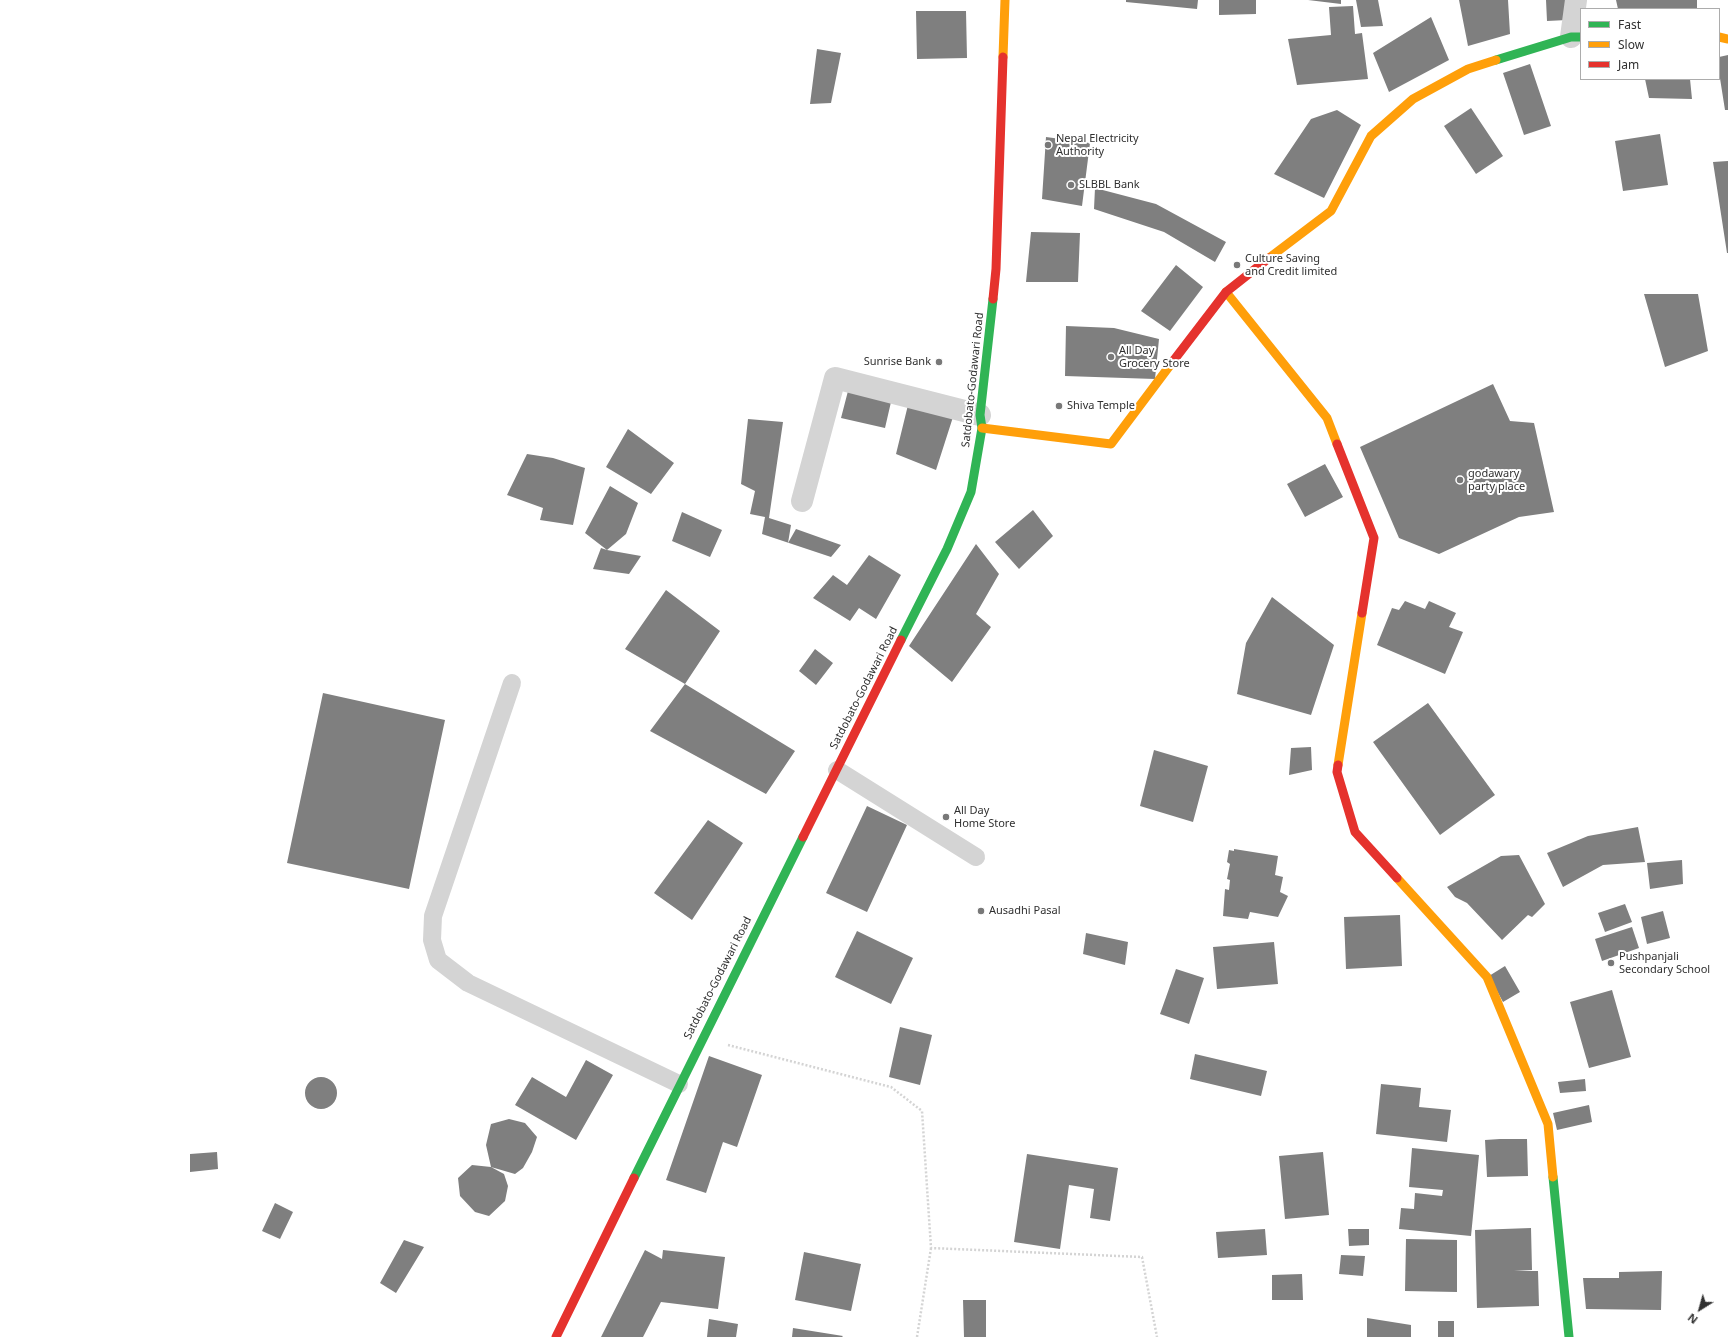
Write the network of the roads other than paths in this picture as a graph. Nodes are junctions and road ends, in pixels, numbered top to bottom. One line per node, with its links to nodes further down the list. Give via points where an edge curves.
1 (1005, 0): 5 (street, Satdobato-Godawari Road, via 996,269)
2 (1576, 0): 3 (street)
3 (1576, 37): 4 (street, via 1468,69 1413,99 1371,136 1331,211)
4 (1226, 292): 5 (street, via 1111,444); 12 (street, via 1327,418 1374,538 1337,772 1355,832 1487,977 1548,1124)
5 (981, 422): 6 (street, via 835,378); 8 (street, Satdobato-Godawari Road, via 971,492 947,549)
6 (802, 501)
7 (512, 683): 10 (lane, via 433,916 432,940 438,960 468,983)
8 (836, 770): 9 (lane); 10 (street, Satdobato-Godawari Road)
9 (976, 857)
10 (679, 1084): 11 (street, Satdobato-Godawari Road)
11 (556, 1337)
12 (1569, 1337)

